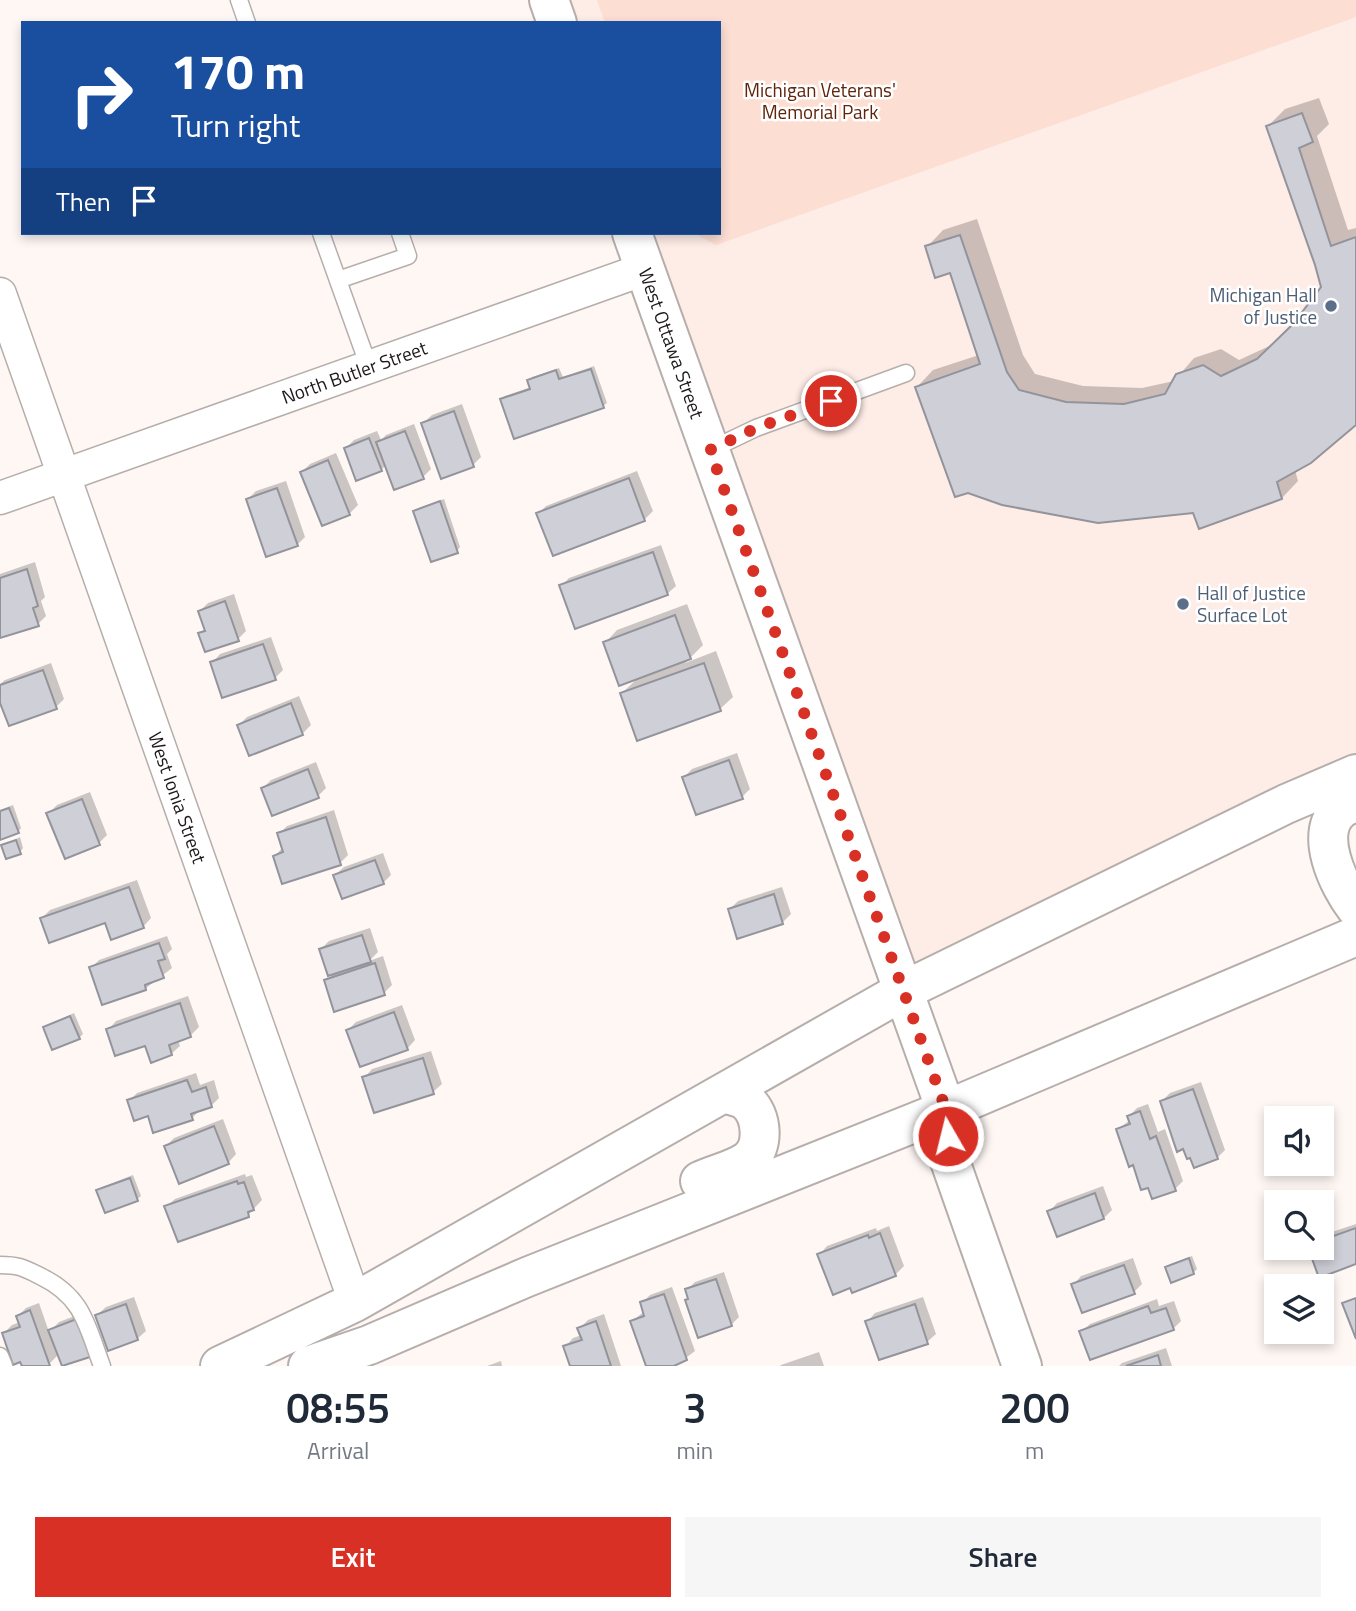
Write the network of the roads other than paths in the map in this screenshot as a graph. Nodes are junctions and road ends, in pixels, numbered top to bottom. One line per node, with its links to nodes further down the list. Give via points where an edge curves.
1 (239, 0): 3 (lane)
2 (549, 0): 4 (main road)
3 (246, 21)
4 (556, 21)
5 (322, 235): 9 (lane)
6 (401, 235): 9 (lane, via 408,256)
7 (633, 235): 8 (main road, West Ottawa Street)
8 (645, 269): 11 (street, North Butler Street); 13 (main road, West Ottawa Street)
9 (338, 280): 11 (lane)
10 (0, 294): 14 (street, West Ionia Street)
11 (369, 368): 14 (street, North Butler Street)
12 (906, 373): 13 (lane, via 756,428)
13 (710, 450): 20 (main road, West Ottawa Street)
14 (64, 476): 15 (street, North Butler Street); 25 (street, West Ionia Street)
15 (0, 498)
16 (1356, 774): 20 (main road)
17 (1356, 802): 18 (main road, via 1340,809 1328,831 1329,854)
18 (1356, 908)
19 (1356, 936): 22 (main road)
20 (903, 991): 21 (main road); 22 (main road, West Ottawa Street)
21 (725, 1093): 24 (main road, via 747,1102 758,1120 757,1151 747,1161 568,1237); 25 (main road)
22 (946, 1110): 24 (main road); 32 (main road, West Ottawa Street, via 950,1161)
23 (0, 1265): 29 (lane, via 17,1265 71,1296)
24 (527, 1277): 27 (main road)
25 (355, 1302): 30 (main road)
26 (0, 1356): 28 (lane)
27 (372, 1356): 31 (main road)
28 (4, 1366)
29 (102, 1366)
30 (220, 1366)
31 (308, 1366)
32 (1022, 1366)

